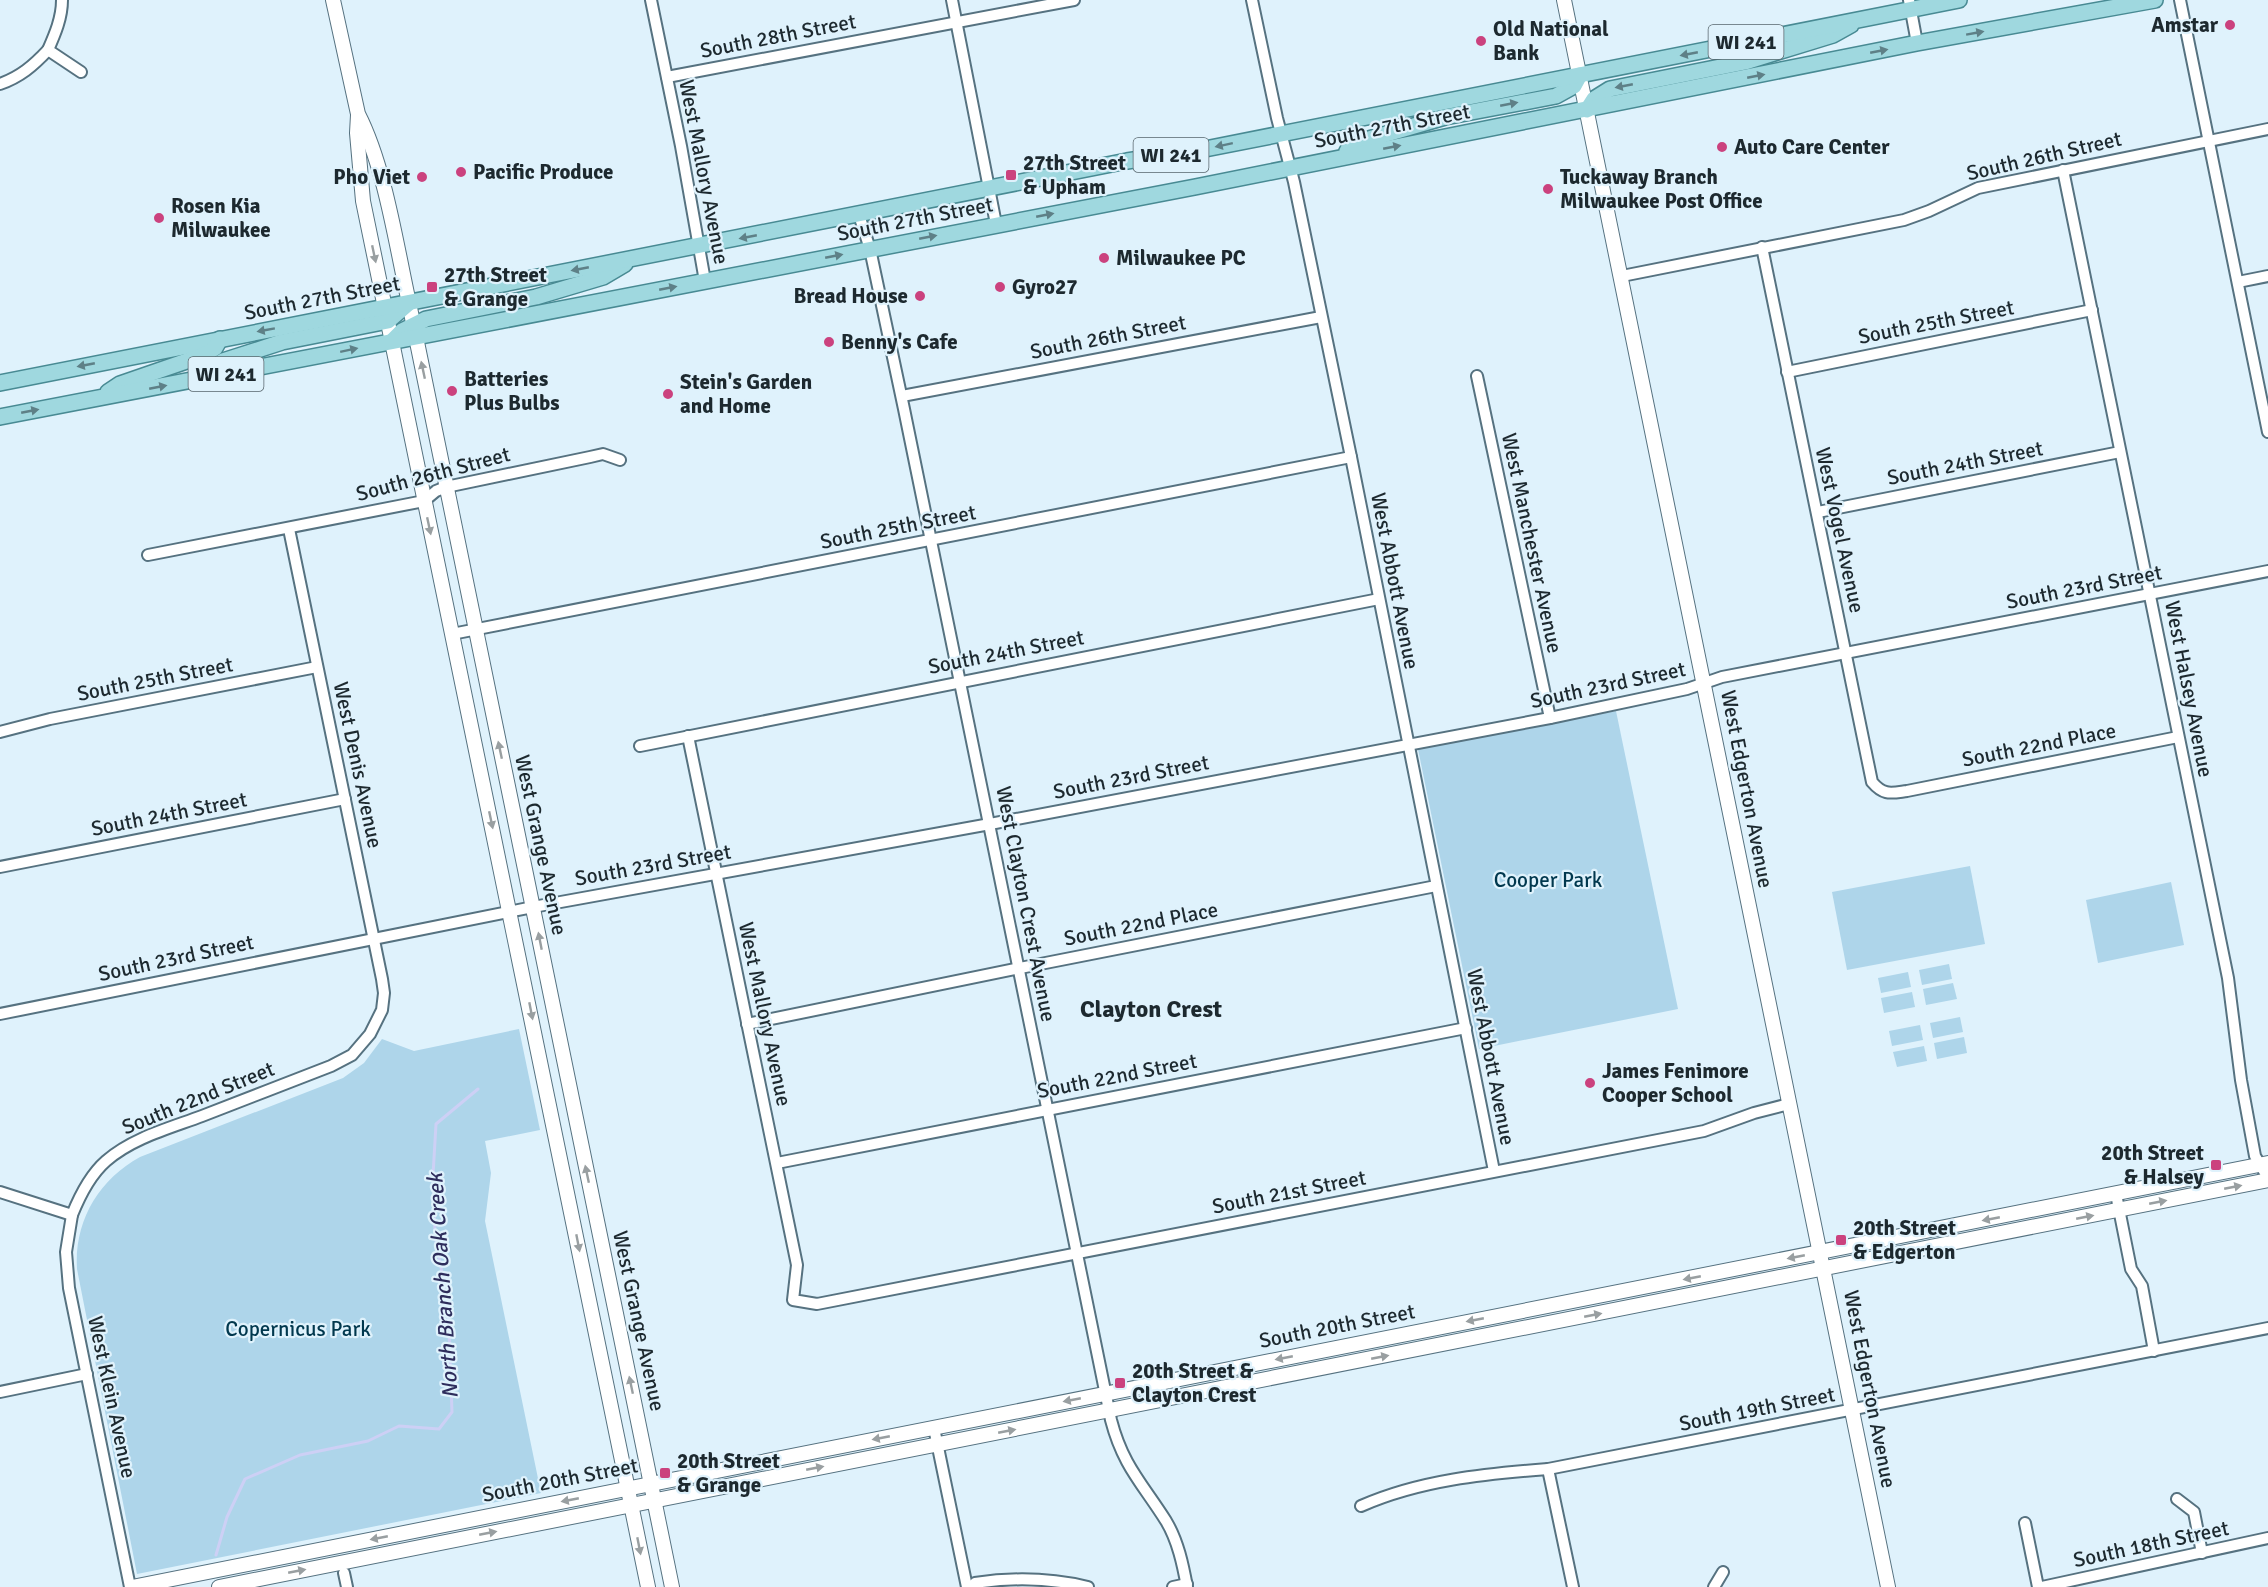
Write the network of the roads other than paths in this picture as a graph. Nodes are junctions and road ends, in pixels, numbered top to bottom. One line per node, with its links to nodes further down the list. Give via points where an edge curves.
1 (62, 0): 15 (street, via 57,30)
2 (333, 0): 21 (street, West Grange Avenue)
3 (651, 0): 18 (street, West Mallory Avenue)
4 (952, 0): 13 (street)
5 (1074, 0): 13 (street, South 28th Street)
6 (1252, 0): 23 (street, West Abbott Avenue)
7 (1564, 0): 17 (street, West Edgerton Avenue)
8 (1959, 0): 11 (main road, South 27th Street / WI 241)
9 (2155, 0): 14 (main road, South 27th Street / WI 241, one-way to 9)
10 (2180, 0): 24 (street)
11 (1910, 5): 12 (main road, South 27th Street / WI 241); 14 (street)
12 (1860, 19): 17 (main road, South 27th Street / WI 241, one-way to 17); 20 (main road, one-way to 20, via 1833,35 1745,62 1610,89 1594,99)
13 (956, 22): 18 (street, South 28th Street); 28 (street)
14 (1917, 43): 20 (main road, South 27th Street / WI 241, one-way to 14)
15 (48, 50): 16 (street); 19 (street, via 31,68)
16 (81, 72)
17 (1580, 75): 20 (street, West Edgerton Avenue); 23 (main road, South 27th Street / WI 241); 25 (main road, one-way to 17, via 1369,139 1445,117 1556,96 1574,86)
18 (667, 77): 33 (street, West Mallory Avenue)
19 (0, 84)
20 (1587, 110): 25 (main road, South 27th Street / WI 241, one-way to 20); 37 (street, West Edgerton Avenue)
21 (358, 114): 29 (street, West Grange Avenue); 30 (street, West Grange Avenue)
22 (2268, 129): 24 (street, South 26th Street)
23 (1281, 133): 26 (street, West Abbott Avenue); 28 (main road, South 27th Street / WI 241, one-way to 28)
24 (2208, 140): 27 (street, South 26th Street); 40 (street)
25 (1334, 158): 26 (main road, South 27th Street / WI 241)
26 (1290, 167): 32 (main road, South 27th Street / WI 241, one-way to 26); 44 (street, West Abbott Avenue)
27 (2063, 170): 34 (street, South 26th Street, via 1978,188 1904,220); 42 (street, West Halsey Avenue)
28 (989, 189): 31 (main road, South 27th Street / WI 241); 32 (street)
29 (386, 198): 30 (street); 41 (street, West Grange Avenue)
30 (363, 201): 43 (street, West Grange Avenue, one-way to 43)
31 (859, 215): 33 (main road, South 27th Street / WI 241, one-way to 33); 35 (street, West Clayton Crest Avenue)
32 (996, 224): 35 (main road, South 27th Street / WI 241, one-way to 32)
33 (699, 246): 36 (main road, South 27th Street / WI 241); 39 (street, West Mallory Avenue)
34 (1762, 247): 37 (street, South 26th Street); 48 (street, West Vogel Avenue)
35 (870, 249): 39 (main road, South 27th Street / WI 241, one-way to 35); 54 (street, West Clayton Crest Avenue)
36 (636, 259): 41 (main road, South 27th Street / WI 241, one-way to 41); 45 (main road, via 603,277 536,297 426,319)
37 (1622, 276): 77 (street, West Edgerton Avenue)
38 (2268, 276): 40 (street)
39 (705, 281): 45 (main road, South 27th Street / WI 241, one-way to 39)
40 (2238, 282): 59 (street)
41 (409, 303): 43 (main road); 45 (street, West Grange Avenue)
42 (2092, 310): 48 (street, South 25th Street); 60 (street, West Halsey Avenue)
43 (387, 314): 46 (main road, South 27th Street / WI 241, one-way to 46); 47 (street, West Grange Avenue); 51 (main road, via 282,342 224,362)
44 (1321, 317): 54 (street, South 26th Street); 61 (street, West Abbott Avenue)
45 (415, 330): 47 (main road, South 27th Street / WI 241); 56 (street, West Grange Avenue, one-way to 45)
46 (220, 339): 49 (main road, South 27th Street / WI 241, one-way to 49); 55 (main road, via 204,355 120,384)
47 (392, 341): 51 (main road, South 27th Street / WI 241, one-way to 47); 57 (street, West Grange Avenue)
48 (1787, 372): 65 (street, West Vogel Avenue)
49 (32, 376): 52 (main road, South 27th Street / WI 241); 53 (main road)
50 (1477, 376): 78 (street, West Manchester Avenue)
51 (190, 380): 55 (main road, South 27th Street / WI 241, one-way to 51)
52 (0, 383)
53 (0, 390)
54 (902, 396): 67 (street, West Clayton Crest Avenue)
55 (98, 398): 58 (main road, South 27th Street / WI 241, one-way to 55)
56 (430, 403): 57 (street); 63 (street, West Grange Avenue)
57 (405, 407): 64 (street, West Grange Avenue)
58 (0, 417)
59 (2268, 427)
60 (2120, 452): 65 (street, South 24th Street); 70 (street, West Halsey Avenue)
61 (1351, 457): 67 (street, South 25th Street); 71 (street, West Abbott Avenue)
62 (620, 460): 63 (street, South 26th Street, via 603,454)
63 (446, 487): 64 (street, South 26th Street); 72 (street, West Grange Avenue)
64 (424, 501): 66 (street, South 26th Street); 73 (street, West Grange Avenue, one-way to 73)
65 (1818, 512): 74 (street, West Vogel Avenue)
66 (289, 529): 68 (street, South 26th Street); 75 (street, West Denis Avenue)
67 (930, 540): 72 (street, South 25th Street); 76 (street, West Clayton Crest Avenue)
68 (148, 555)
69 (2268, 571): 70 (street, South 23rd Street)
70 (2150, 594): 74 (street, South 23rd Street); 81 (street, West Halsey Avenue)
71 (1379, 599): 76 (street, South 24th Street); 82 (street, West Abbott Avenue)
72 (476, 630): 73 (street, South 25th Street); 87 (street, West Grange Avenue, one-way to 72)
73 (452, 634): 88 (street, West Grange Avenue, one-way to 88)
74 (1846, 652): 77 (street, South 23rd Street); 84 (street, West Vogel Avenue, via 1872,782 1890,794)
75 (317, 667): 79 (street, South 25th Street); 85 (street, West Denis Avenue)
76 (960, 681): 80 (street, South 24th Street); 86 (street, West Clayton Crest Avenue)
77 (1704, 683): 78 (street, South 23rd Street); 102 (street, West Edgerton Avenue)
78 (1550, 718): 82 (street, South 23rd Street)
79 (0, 732)
80 (688, 736): 83 (street, South 24th Street); 90 (street, West Mallory Avenue)
81 (2178, 737): 84 (street, South 22nd Place); 105 (street, West Halsey Avenue, via 2228,978 2255,1156)
82 (1407, 744): 86 (street, South 23rd Street); 91 (street, West Abbott Avenue)
83 (640, 746)
84 (1907, 791)
85 (345, 799): 89 (street, South 24th Street); 94 (street, West Denis Avenue)
86 (990, 824): 90 (street, South 23rd Street); 96 (street, West Clayton Crest Avenue)
87 (519, 840): 88 (street); 92 (street, West Grange Avenue)
88 (496, 844): 93 (street, West Grange Avenue)
89 (0, 867)
90 (716, 873): 92 (street, South 23rd Street); 100 (street, West Mallory Avenue)
91 (1436, 885): 96 (street, South 22nd Place); 101 (street, West Abbott Avenue)
92 (533, 907): 93 (street, South 23rd Street); 95 (street, West Grange Avenue, one-way to 92)
93 (511, 911): 94 (street, South 23rd Street); 97 (street, West Grange Avenue)
94 (374, 937): 98 (street, West Denis Avenue, via 384,993); 99 (street, South 23rd Street)
95 (545, 968): 97 (street); 110 (street, West Grange Avenue, one-way to 95)
96 (1020, 968): 100 (street, South 22nd Place); 103 (street, West Clayton Crest Avenue)
97 (523, 972): 111 (street, West Grange Avenue, one-way to 111)
98 (382, 1010): 113 (street, South 22nd Street, via 370,1034 352,1055 119,1151 92,1178)
99 (0, 1014)
100 (747, 1024): 104 (street, West Mallory Avenue)
101 (1466, 1028): 103 (street, South 22nd Street); 106 (street, West Abbott Avenue)
102 (1790, 1104): 106 (street, South 21st Street, via 1704,1131); 114 (street, West Edgerton Avenue)
103 (1047, 1110): 104 (street, South 22nd Street); 115 (street, West Clayton Crest Avenue)
104 (777, 1163): 117 (street, West Mallory Avenue, via 797,1265)
105 (2263, 1164): 107 (street, West Halsey Avenue); 109 (street, South 20th Street)
106 (1494, 1171): 115 (street, South 21st Street)
107 (2268, 1179): 112 (street, South 20th Street, one-way to 107)
108 (0, 1192): 113 (street)
109 (2116, 1194): 112 (street); 114 (street, South 20th Street, one-way to 114)
110 (592, 1198): 111 (street); 125 (street, West Grange Avenue, one-way to 110)
111 (569, 1203): 126 (street, West Grange Avenue, one-way to 126)
112 (2119, 1210): 116 (street, South 20th Street, one-way to 112); 119 (street, via 2131,1269 2142,1286)
113 (72, 1215): 120 (street, West Klein Avenue, via 66,1268)
114 (1820, 1252): 116 (street, West Edgerton Avenue); 122 (street, South 20th Street, one-way to 122)
115 (1078, 1254): 117 (street, South 21st Street, via 817,1304); 122 (street, West Clayton Crest Avenue)
116 (1824, 1269): 123 (street, South 20th Street, one-way to 116); 124 (street, West Edgerton Avenue)
117 (793, 1300)
118 (2268, 1328): 119 (street, South 19th Street)
119 (2154, 1351): 124 (street, South 19th Street)
120 (87, 1374): 121 (street); 144 (street, West Klein Avenue)
121 (0, 1392)
122 (1106, 1394): 123 (street, West Clayton Crest Avenue); 127 (street, South 20th Street, one-way to 127)
123 (1109, 1410): 128 (street, South 20th Street, one-way to 123); 143 (street, West Clayton Crest Avenue, via 1125,1462 1174,1540)
124 (1853, 1410): 129 (street, South 19th Street); 153 (street, West Edgerton Avenue)
125 (638, 1423): 126 (street); 130 (street, West Grange Avenue)
126 (615, 1426): 131 (street, West Grange Avenue)
127 (934, 1428): 128 (street); 130 (street, South 20th Street, one-way to 130)
128 (937, 1444): 133 (street, South 20th Street, one-way to 128); 148 (street)
129 (1548, 1469): 135 (street, South 19th Street, via 1444,1480 1389,1494); 151 (street)
130 (651, 1484): 131 (street, South 20th Street); 133 (street, West Grange Avenue)
131 (627, 1488): 134 (street, West Grange Avenue); 144 (street, South 20th Street, one-way to 144)
132 (2177, 1499): 138 (street, via 2194,1512)
133 (654, 1500): 134 (street, South 20th Street); 139 (street, West Grange Avenue)
134 (631, 1505): 142 (street, West Grange Avenue, one-way to 142); 145 (street, South 20th Street, one-way to 134)
135 (1361, 1506)
136 (2025, 1523): 154 (street)
137 (2268, 1538): 138 (street, South 18th Street)
138 (2202, 1553): 154 (street, South 18th Street)
139 (668, 1568): 142 (street); 147 (street, West Grange Avenue)
140 (1723, 1572): 152 (street)
141 (344, 1573): 146 (street)
142 (646, 1580)
143 (1187, 1586): 150 (street)
144 (131, 1587)
145 (219, 1587)
146 (347, 1587)
147 (672, 1587)
148 (969, 1587): 149 (street, via 1020,1578)
149 (1088, 1587)
150 (1173, 1587)
151 (1573, 1587)
152 (1714, 1587)
153 (1888, 1587)
154 (2040, 1587)

